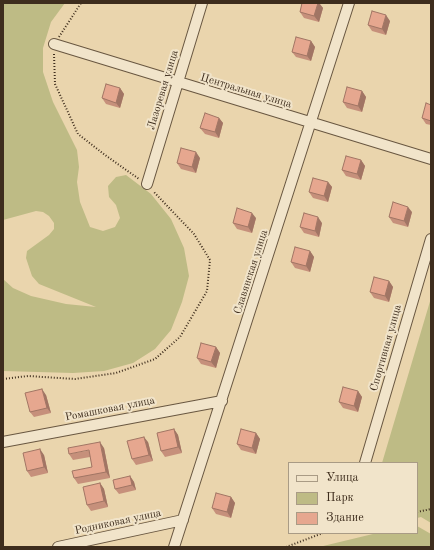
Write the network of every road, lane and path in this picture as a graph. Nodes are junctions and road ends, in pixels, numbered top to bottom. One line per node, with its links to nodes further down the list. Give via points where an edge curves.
1 (81, 3): 4 (path)
2 (202, 3): 5 (street, Лазоревая улица)
3 (349, 3): 6 (street, Славянская улица)
4 (54, 44): 5 (street, Центральная улица); 8 (path, via 55,84 78,134)
5 (178, 83): 6 (street, Центральная улица); 8 (street, Лазоревая улица)
6 (311, 123): 7 (street, Центральная улица); 11 (street, Славянская улица)
7 (431, 159)
8 (147, 184): 10 (path, via 194,234 210,260 207,291 180,337 155,359 116,373 75,379 28,376)
9 (431, 239): 13 (street, Спортивная улица)
10 (3, 379)
11 (222, 401): 12 (street, Ромашковая улица); 16 (street, Славянская улица)
12 (3, 442)
13 (365, 462)
14 (431, 509): 15 (path)
15 (418, 512)
16 (183, 520): 18 (street, Родниковая улица); 19 (street, Славянская улица)
17 (320, 534): 20 (path)
18 (58, 547)
19 (174, 547)
20 (286, 547)

